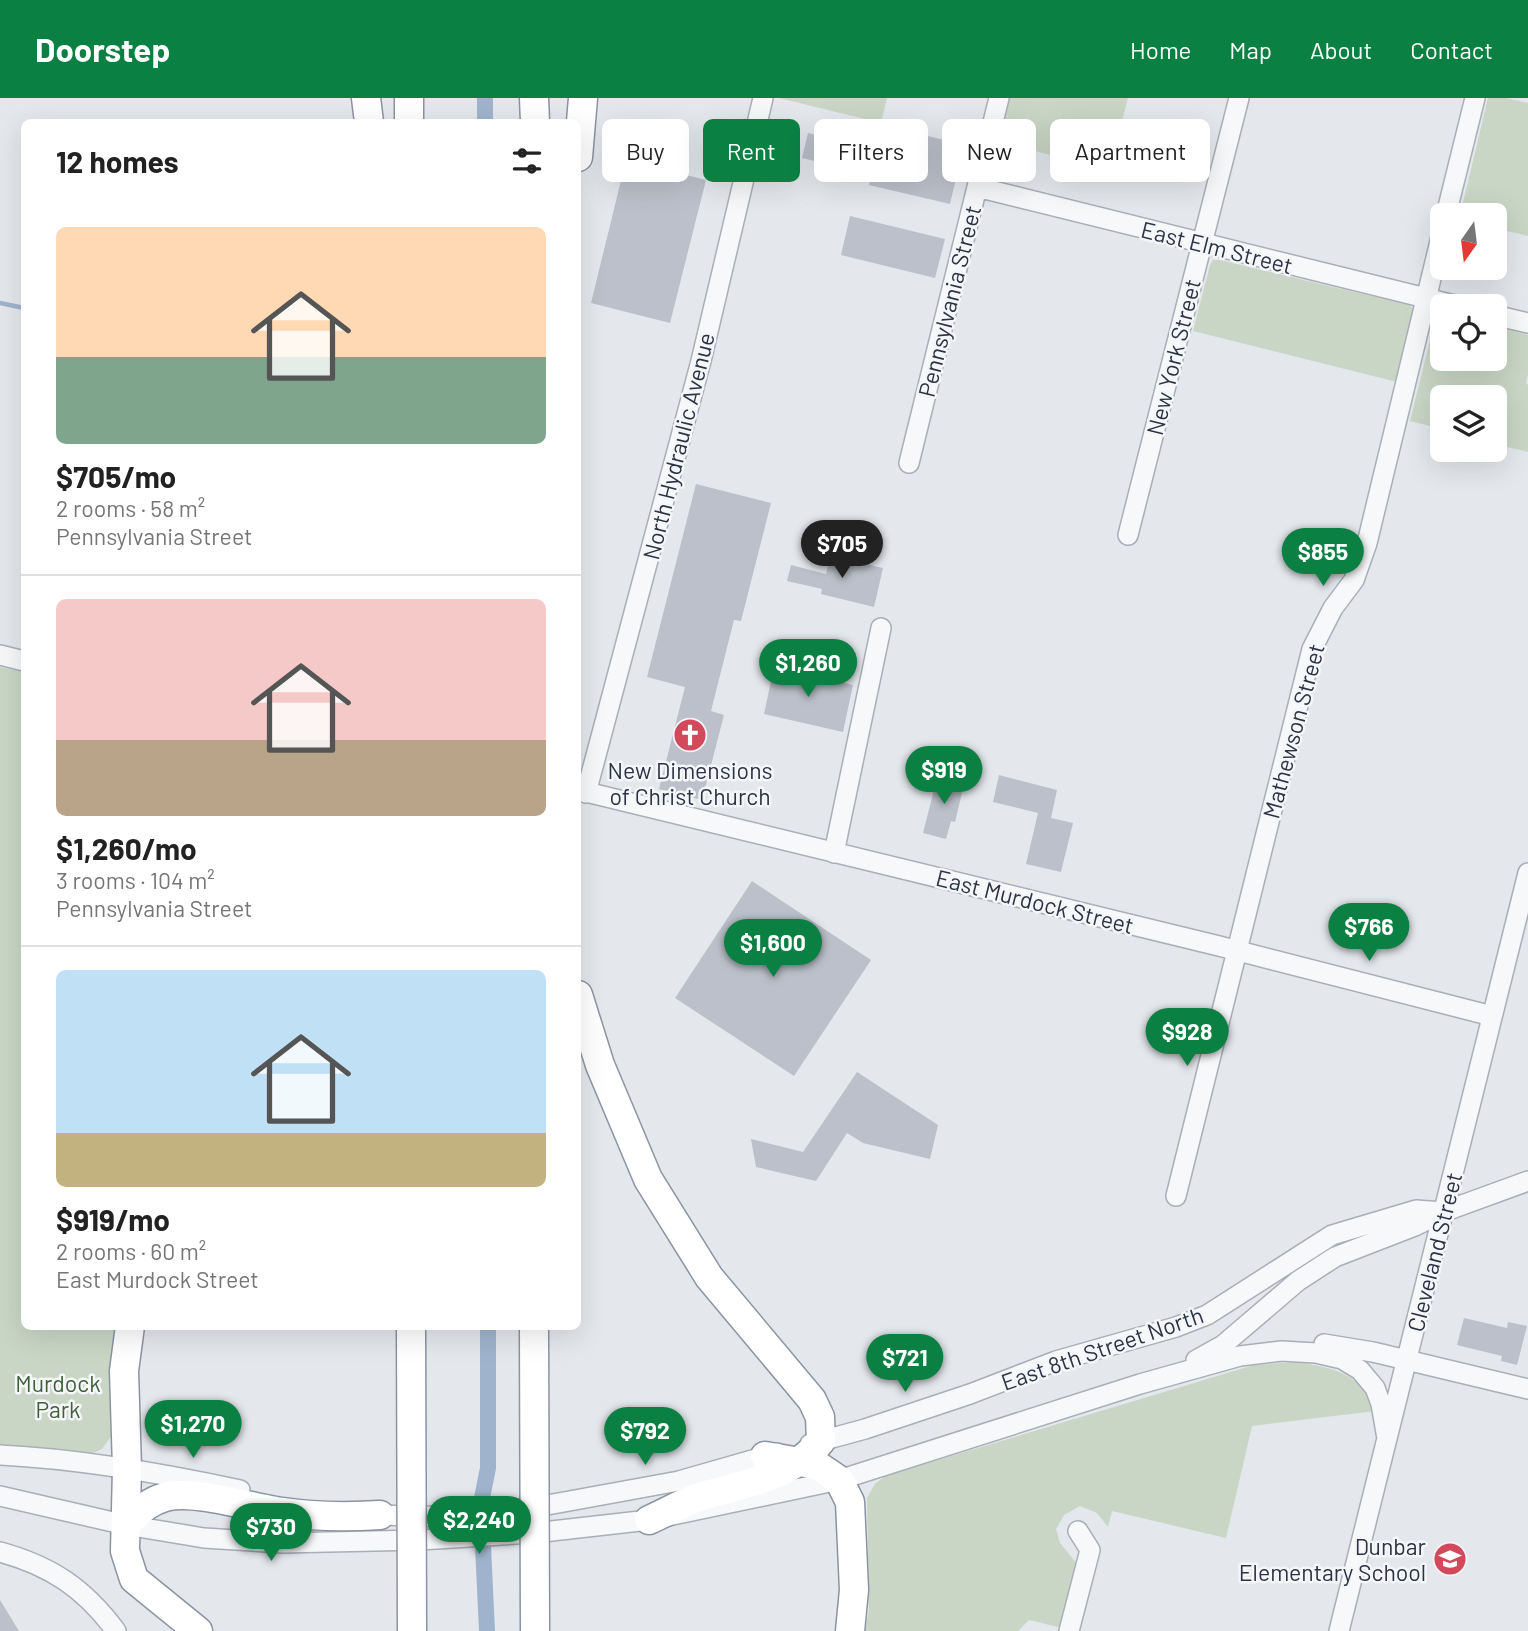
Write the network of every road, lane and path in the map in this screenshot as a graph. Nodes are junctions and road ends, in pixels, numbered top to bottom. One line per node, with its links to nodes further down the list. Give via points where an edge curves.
1 (366, 98): 9 (highway)
2 (409, 98): 10 (highway)
3 (534, 98): 11 (highway)
4 (583, 98): 12 (highway)
5 (763, 98): 26 (street, North Hydraulic Avenue, via 701,361)
6 (999, 98): 13 (street, Pennsylvania Street)
7 (1239, 98): 15 (street, New York Street)
8 (1475, 98): 14 (street)
9 (369, 119)
10 (409, 119)
11 (535, 119)
12 (581, 122)
13 (976, 187): 15 (street, East Elm Street); 21 (street, Pennsylvania Street)
14 (1449, 203)
15 (1202, 243): 17 (street, East Elm Street); 22 (street, New York Street)
16 (1430, 280): 17 (street, Mathewson Street)
17 (1426, 298): 18 (street, East Elm Street); 29 (street, Mathewson Street, via 1367,543 1354,580 1312,649)
18 (1430, 299)
19 (1507, 318): 20 (street)
20 (1528, 323)
21 (909, 463)
22 (1128, 535)
23 (881, 628): 27 (street)
24 (0, 655): 25 (street)
25 (21, 660)
26 (582, 791): 27 (street, East Murdock Street)
27 (834, 853): 29 (street, East Murdock Street)
28 (1528, 873): 31 (street, Cleveland Street)
29 (1236, 950): 31 (street, East Murdock Street); 33 (street, Mathewson Street)
30 (581, 1005): 43 (highway, via 621,1120 648,1179 709,1278 813,1400 820,1417)
31 (1492, 1016): 34 (street, Cleveland Street)
32 (1528, 1181): 34 (street)
33 (1176, 1196)
34 (1443, 1212): 39 (street, Cleveland Street); 40 (street, via 1335,1257 1298,1281 1223,1345); 43 (street, East 8th Street North, via 1416,1210 1332,1235 1216,1309 1176,1327 1056,1361 970,1394)
35 (129, 1330): 47 (highway, via 124,1371)
36 (411, 1330): 57 (highway, bridge)
37 (534, 1330): 58 (highway, bridge)
38 (1240, 1356): 39 (street, East 8th Street North, via 1271,1343 1303,1343); 40 (street, East 8th Street North); 42 (street, East 8th Street North, via 1282,1351 1342,1359 1376,1388)
39 (1407, 1361): 41 (street, East 8th Street North); 42 (street, Cleveland Street)
40 (1140, 1384): 48 (street, East 8th Street North)
41 (1528, 1389)
42 (1387, 1438): 61 (street, Cleveland Street)
43 (821, 1441): 45 (street, East 8th Street North); 46 (highway)
44 (0, 1455): 47 (street, East 8th Street North)
45 (765, 1456): 46 (highway); 50 (street, East 8th Street North, via 680,1481 531,1508 420,1517)
46 (802, 1461): 48 (highway); 51 (highway, via 748,1484 696,1498)
47 (127, 1468): 50 (street, East 8th Street North); 52 (highway)
48 (839, 1480): 51 (street, East 8th Street North); 59 (highway, via 850,1502 854,1590)
49 (0, 1496): 52 (street, East 8th Street North)
50 (380, 1515): 52 (highway, via 331,1518 168,1496 147,1504)
51 (649, 1520): 52 (street, East 8th Street North, via 534,1533 282,1543 204,1538)
52 (126, 1525): 56 (highway, via 125,1551 134,1579)
53 (1077, 1531): 60 (street, via 1090,1550)
54 (0, 1552): 55 (street, via 61,1576)
55 (116, 1631)
56 (198, 1631)
57 (412, 1631)
58 (535, 1631)
59 (850, 1631)
60 (1069, 1631)
61 (1339, 1631)

